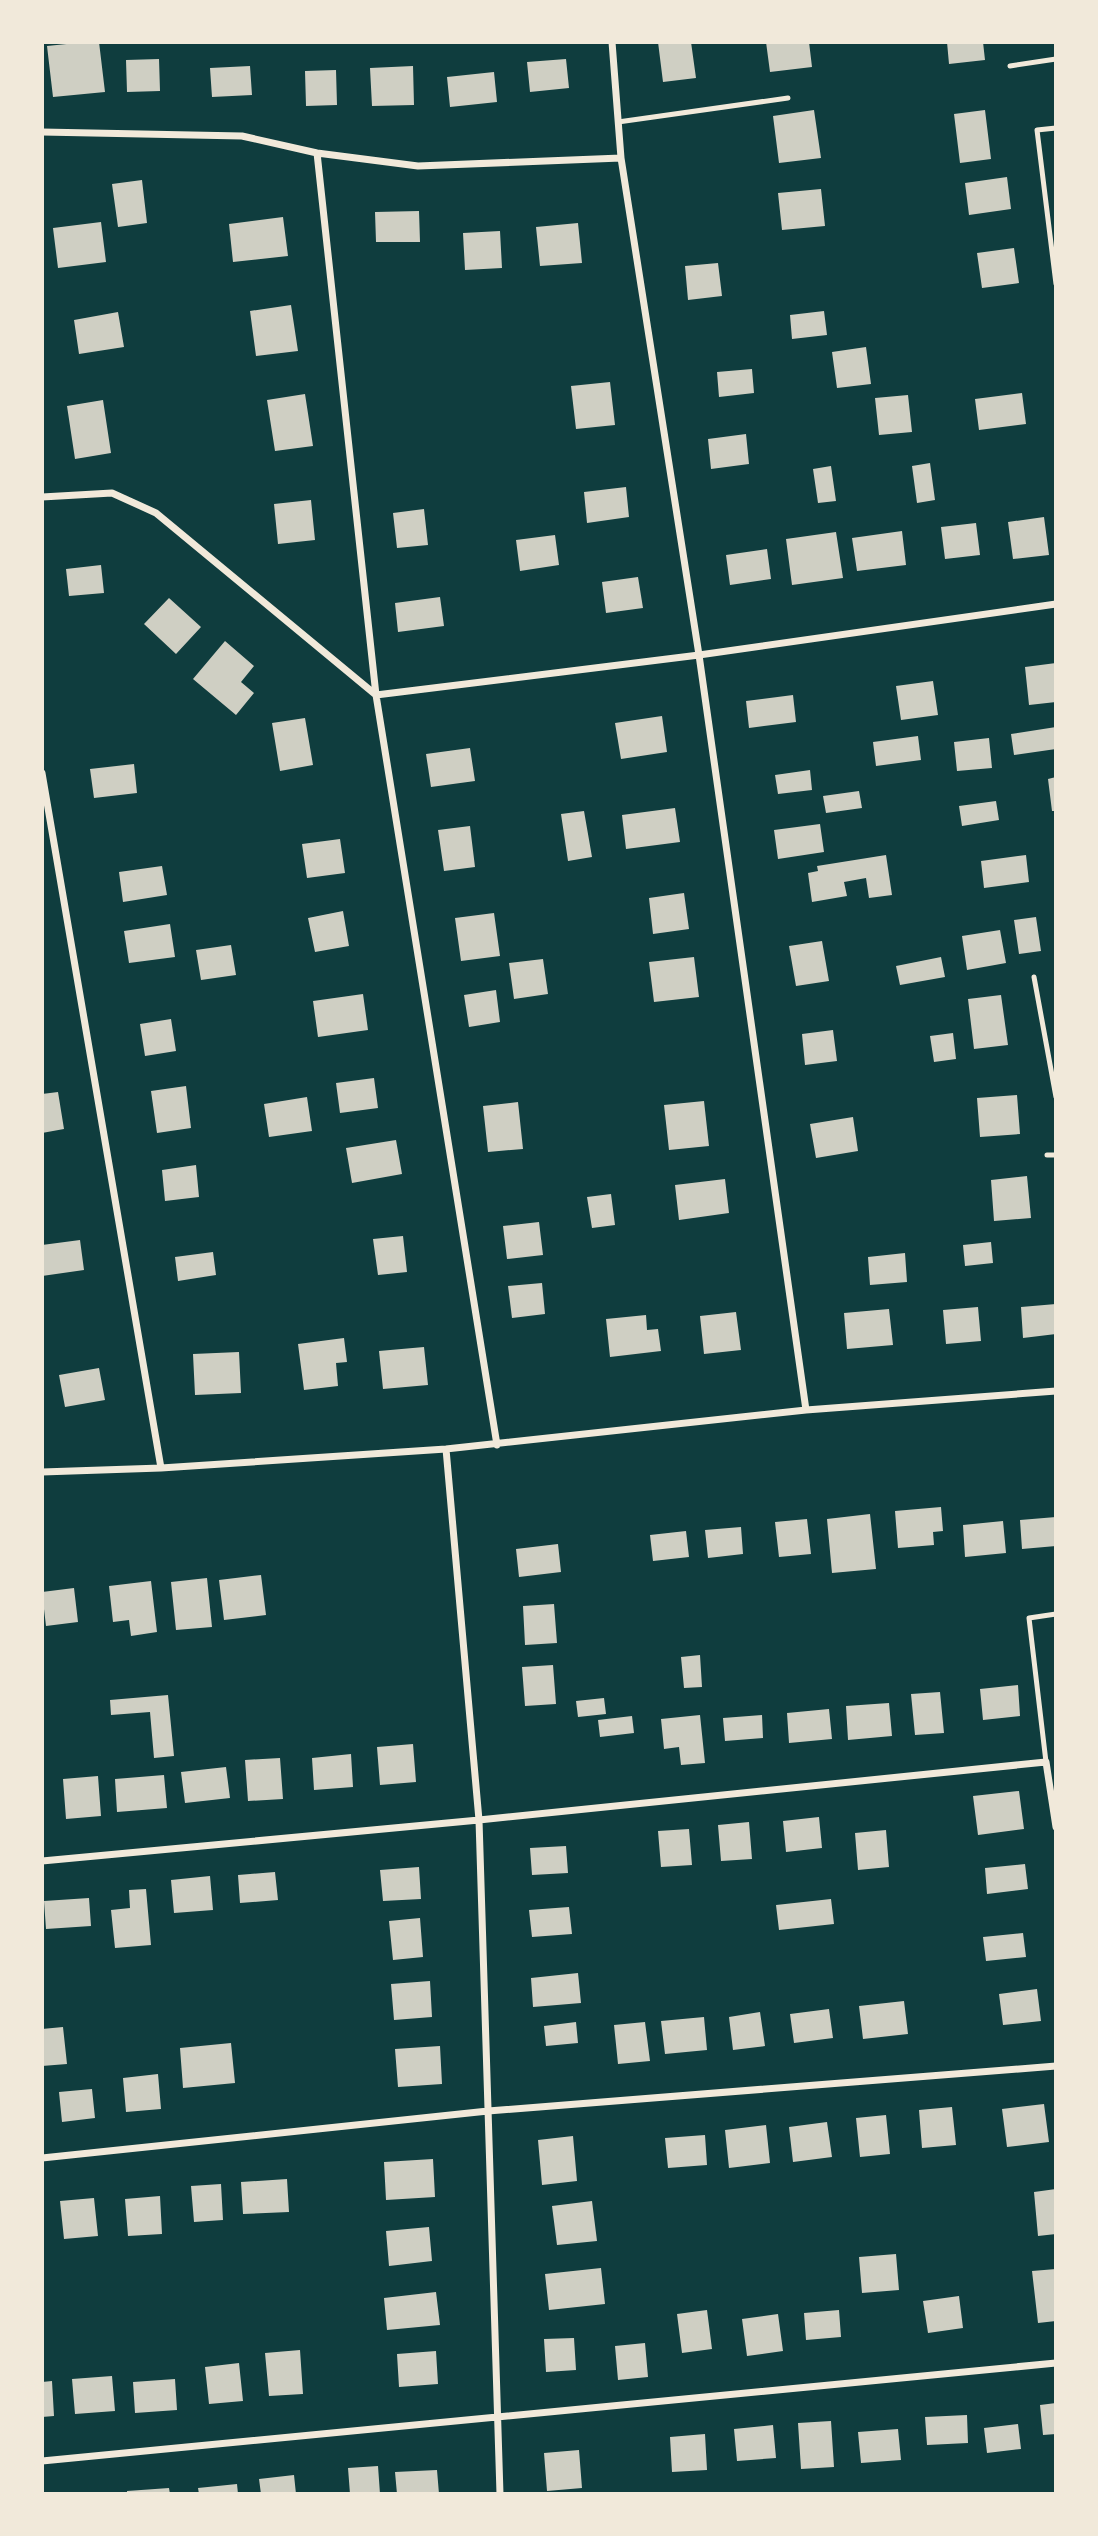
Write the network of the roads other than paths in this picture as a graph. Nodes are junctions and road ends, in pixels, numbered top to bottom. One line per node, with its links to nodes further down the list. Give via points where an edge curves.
1 (612, 42): 5 (street)
2 (1056, 59): 3 (lane)
3 (1010, 66)
4 (788, 98): 5 (lane)
5 (618, 122): 9 (street)
6 (1056, 128): 10 (lane, via 1037,130)
7 (42, 132): 8 (street, via 242,136)
8 (317, 153): 9 (street, via 418,166); 15 (street)
9 (621, 158): 14 (street)
10 (1053, 240): 11 (lane)
11 (1056, 284)
12 (42, 497): 15 (street, via 112,494 156,513)
13 (1056, 604): 14 (street)
14 (699, 655): 15 (street); 22 (street)
15 (376, 695): 23 (street)
16 (42, 773): 25 (street)
17 (1034, 977): 18 (lane)
18 (1056, 1098)
19 (1056, 1154): 20 (lane)
20 (1047, 1155)
21 (1056, 1391): 22 (street)
22 (806, 1410): 23 (street)
23 (498, 1445): 24 (street)
24 (446, 1450): 25 (street); 29 (street)
25 (161, 1468): 26 (street)
26 (42, 1472)
27 (1056, 1614): 28 (lane, via 1029,1618)
28 (1046, 1762): 29 (street); 30 (street)
29 (479, 1820): 31 (street); 33 (street)
30 (1056, 1827)
31 (42, 1861)
32 (1056, 2066): 33 (street)
33 (488, 2111): 34 (street); 36 (street)
34 (42, 2158)
35 (1056, 2363): 36 (street)
36 (498, 2416): 37 (street); 38 (street)
37 (42, 2461)
38 (500, 2494)

